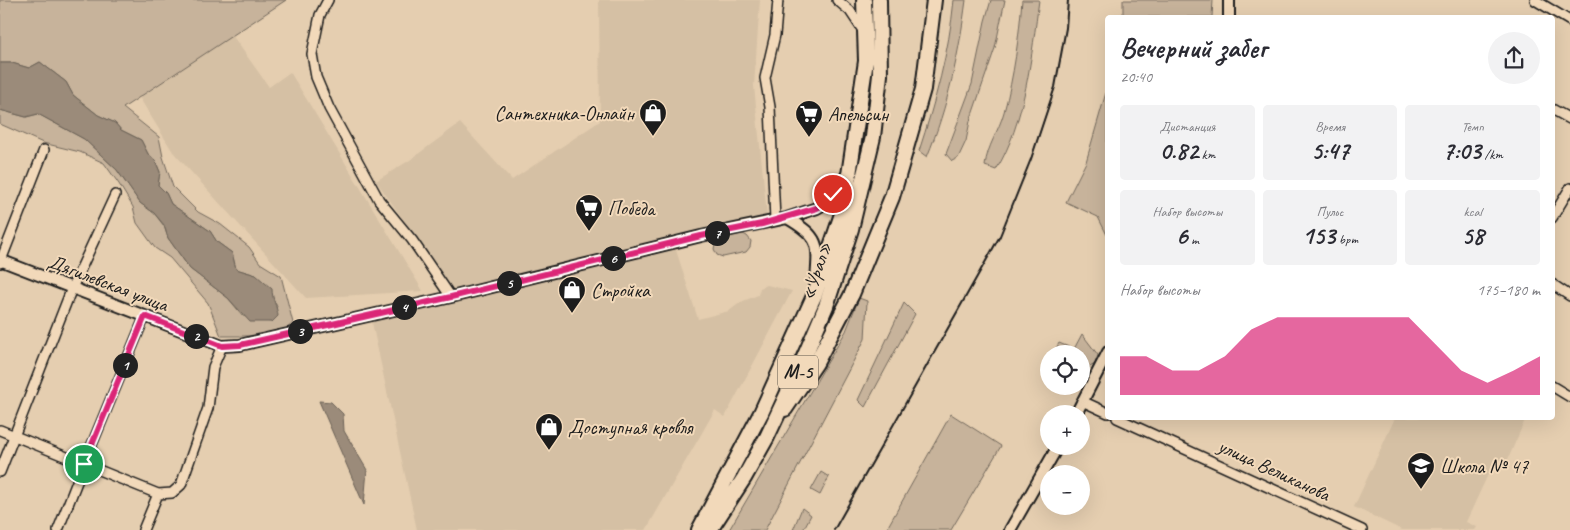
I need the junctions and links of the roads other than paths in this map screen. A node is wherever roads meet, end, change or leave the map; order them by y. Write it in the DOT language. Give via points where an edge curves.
graph roads {
  1 [pos="328,0"];
  2 [pos="778,0"];
  3 [pos="837,0"];
  4 [pos="864,0"];
  5 [pos="879,0"];
  6 [pos="934,0"];
  7 [pos="1229,0"];
  8 [pos="1535,0"];
  9 [pos="1229,15"];
  10 [pos="1570,21"];
  11 [pos="864,32"];
  12 [pos="1555,111"];
  13 [pos="1570,119"];
  14 [pos="44,150"];
  15 [pos="849,172"];
  16 [pos="1570,188"];
  17 [pos="114,195"];
  18 [pos="1555,213"];
  19 [pos="787,218"];
  20 [pos="775,220"];
  21 [pos="0,261"];
  22 [pos="1555,286"];
  23 [pos="72,288"];
  24 [pos="815,294"];
  25 [pos="1570,296"];
  26 [pos="451,297"];
  27 [pos="145,316"];
  28 [pos="222,346"];
  29 [pos="1105,358"];
  30 [pos="1555,388"];
  31 [pos="1570,397"];
  32 [pos="1082,402"];
  33 [pos="1080,405"];
  34 [pos="1105,412"];
  35 [pos="1121,420"];
  36 [pos="0,430"];
  37 [pos="15,436"];
  38 [pos="767,437"];
  39 [pos="1053,455"];
  40 [pos="84,464"];
  41 [pos="0,472"];
  42 [pos="158,494"];
  43 [pos="58,530"];
  44 [pos="144,530"];
  45 [pos="699,530"];
  46 [pos="710,530"];
  47 [pos="1010,530"];
  48 [pos="1362,530"];
  1 -- 26 [label="street" via="320,15 312,54 319,85 379,200 412,240"];
  2 -- 20 [label="street" via="775,35 765,78 770,107"];
  3 -- 11 [label="street" via="850,11"];
  4 -- 11 [label="main road, «Урал» / М-5"];
  5 -- 38 [label="main road, «Урал» / М-5" via="880,75 873,137 851,229 826,306"];
  6 -- 38 [label="main road" via="923,89 892,197 852,294 816,363"];
  7 -- 9 [label="street"];
  8 -- 10 [label="street"];
  11 -- 15 [label="main road, «Урал» / М-5" via="866,61"];
  12 -- 13 [label="street"];
  14 -- 21 [label="street"];
  15 -- 19 [label="street, Дягилевская улица" via="827,202"];
  15 -- 24 [label="main road, «Урал» / М-5" via="844,208"];
  16 -- 18 [label="street"];
  17 -- 23 [label="street"];
  19 -- 20 [label="street, Дягилевская улица"];
  19 -- 24 [label="street" via="814,239 818,250"];
  20 -- 26 [label="street, Дягилевская улица"];
  21 -- 23 [label="street, Дягилевская улица"];
  22 -- 25 [label="street"];
  23 -- 27 [label="street, Дягилевская улица"];
  23 -- 37 [label="street"];
  24 -- 45 [label="main road, «Урал» / М-5" via="761,413"];
  26 -- 28 [label="street, Дягилевская улица" via="240,345"];
  27 -- 28 [label="street, Дягилевская улица"];
  27 -- 40 [label="street"];
  28 -- 42 [label="street" via="213,367 208,408 181,485 172,493"];
  29 -- 32 [label="street"];
  30 -- 31 [label="street"];
  32 -- 33 [label="street"];
  32 -- 34 [label="street"];
  35 -- 48 [label="street, улица Великанова"];
  36 -- 37 [label="street"];
  37 -- 40 [label="street"];
  37 -- 41 [label="street"];
  38 -- 46 [label="main road, «Урал» / М-5"];
  39 -- 47 [label="street"];
  40 -- 42 [label="street"];
  40 -- 43 [label="street"];
  42 -- 44 [label="street"];
}
